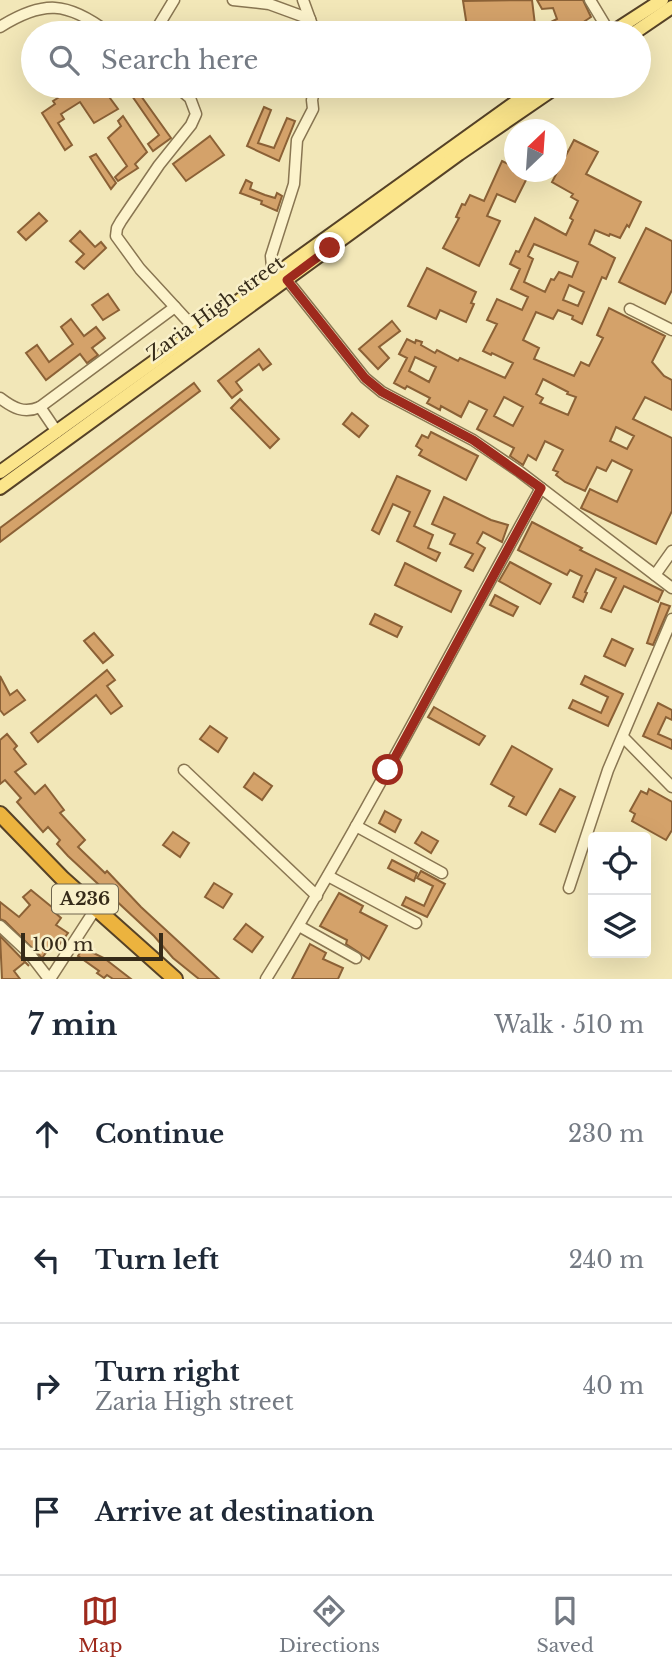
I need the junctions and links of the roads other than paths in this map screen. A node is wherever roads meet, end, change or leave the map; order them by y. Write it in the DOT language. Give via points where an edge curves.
graph roads {
  1 [pos="174,0"];
  2 [pos="233,0"];
  3 [pos="303,0"];
  4 [pos="590,0"];
  5 [pos="662,0"];
  6 [pos="672,7"];
  7 [pos="310,19"];
  8 [pos="94,21"];
  9 [pos="161,21"];
  10 [pos="603,21"];
  11 [pos="630,21"];
  12 [pos="651,21"];
  13 [pos="0,27"];
  14 [pos="190,98"];
  15 [pos="312,98"];
  16 [pos="522,98"];
  17 [pos="541,98"];
  18 [pos="282,277"];
  19 [pos="175,307"];
  20 [pos="630,309"];
  21 [pos="672,330"];
  22 [pos="197,331"];
  23 [pos="0,398"];
  24 [pos="40,407"];
  25 [pos="62,436"];
  26 [pos="0,472"];
  27 [pos="0,488"];
  28 [pos="541,488"];
  29 [pos="672,551"];
  30 [pos="655,575"];
  31 [pos="672,588"];
  32 [pos="672,619"];
  33 [pos="623,737"];
  34 [pos="184,770"];
  35 [pos="672,787"];
  36 [pos="0,814"];
  37 [pos="356,826"];
  38 [pos="442,873"];
  39 [pos="328,876"];
  40 [pos="569,888"];
  41 [pos="317,896"];
  42 [pos="96,908"];
  43 [pos="416,923"];
  44 [pos="0,926"];
  45 [pos="299,926"];
  46 [pos="356,958"];
  47 [pos="50,979"];
  48 [pos="175,979"];
  49 [pos="266,979"];
  1 -- 9 [label="street"];
  2 -- 7 [label="street" via="269,4"];
  3 -- 7 [label="street"];
  4 -- 10 [label="street"];
  5 -- 11 [label="main road"];
  6 -- 12 [label="main road"];
  8 -- 13 [label="street" via="82,12 42,1 26,6"];
  14 -- 19 [label="street" via="196,114 191,125 121,221 116,236"];
  15 -- 18 [label="street" via="313,108 297,140 294,184 271,256 272,267"];
  16 -- 18 [label="main road, Zaria High street"];
  17 -- 18 [label="main road, Zaria High street"];
  18 -- 22 [label="main road, Zaria High street"];
  18 -- 25 [label="main road, Zaria High street"];
  18 -- 28 [label="street" via="365,378 382,392 473,440"];
  19 -- 22 [label="street"];
  19 -- 24 [label="street"];
  20 -- 21 [label="street"];
  22 -- 25 [label="main road, Zaria High street"];
  23 -- 24 [label="street" via="26,411"];
  24 -- 25 [label="street"];
  25 -- 26 [label="main road"];
  25 -- 27 [label="main road"];
  28 -- 30 [label="street"];
  28 -- 37 [label="street"];
  29 -- 30 [label="street"];
  30 -- 31 [label="street"];
  32 -- 33 [label="street"];
  33 -- 35 [label="street"];
  33 -- 40 [label="street"];
  34 -- 41 [label="street"];
  36 -- 42 [label="highway, A236"];
  37 -- 38 [label="street"];
  37 -- 39 [label="street"];
  39 -- 41 [label="street"];
  39 -- 43 [label="street"];
  41 -- 45 [label="street"];
  42 -- 47 [label="street"];
  42 -- 48 [label="highway, A236"];
  44 -- 47 [label="street"];
  45 -- 46 [label="street"];
  45 -- 49 [label="street"];
}
